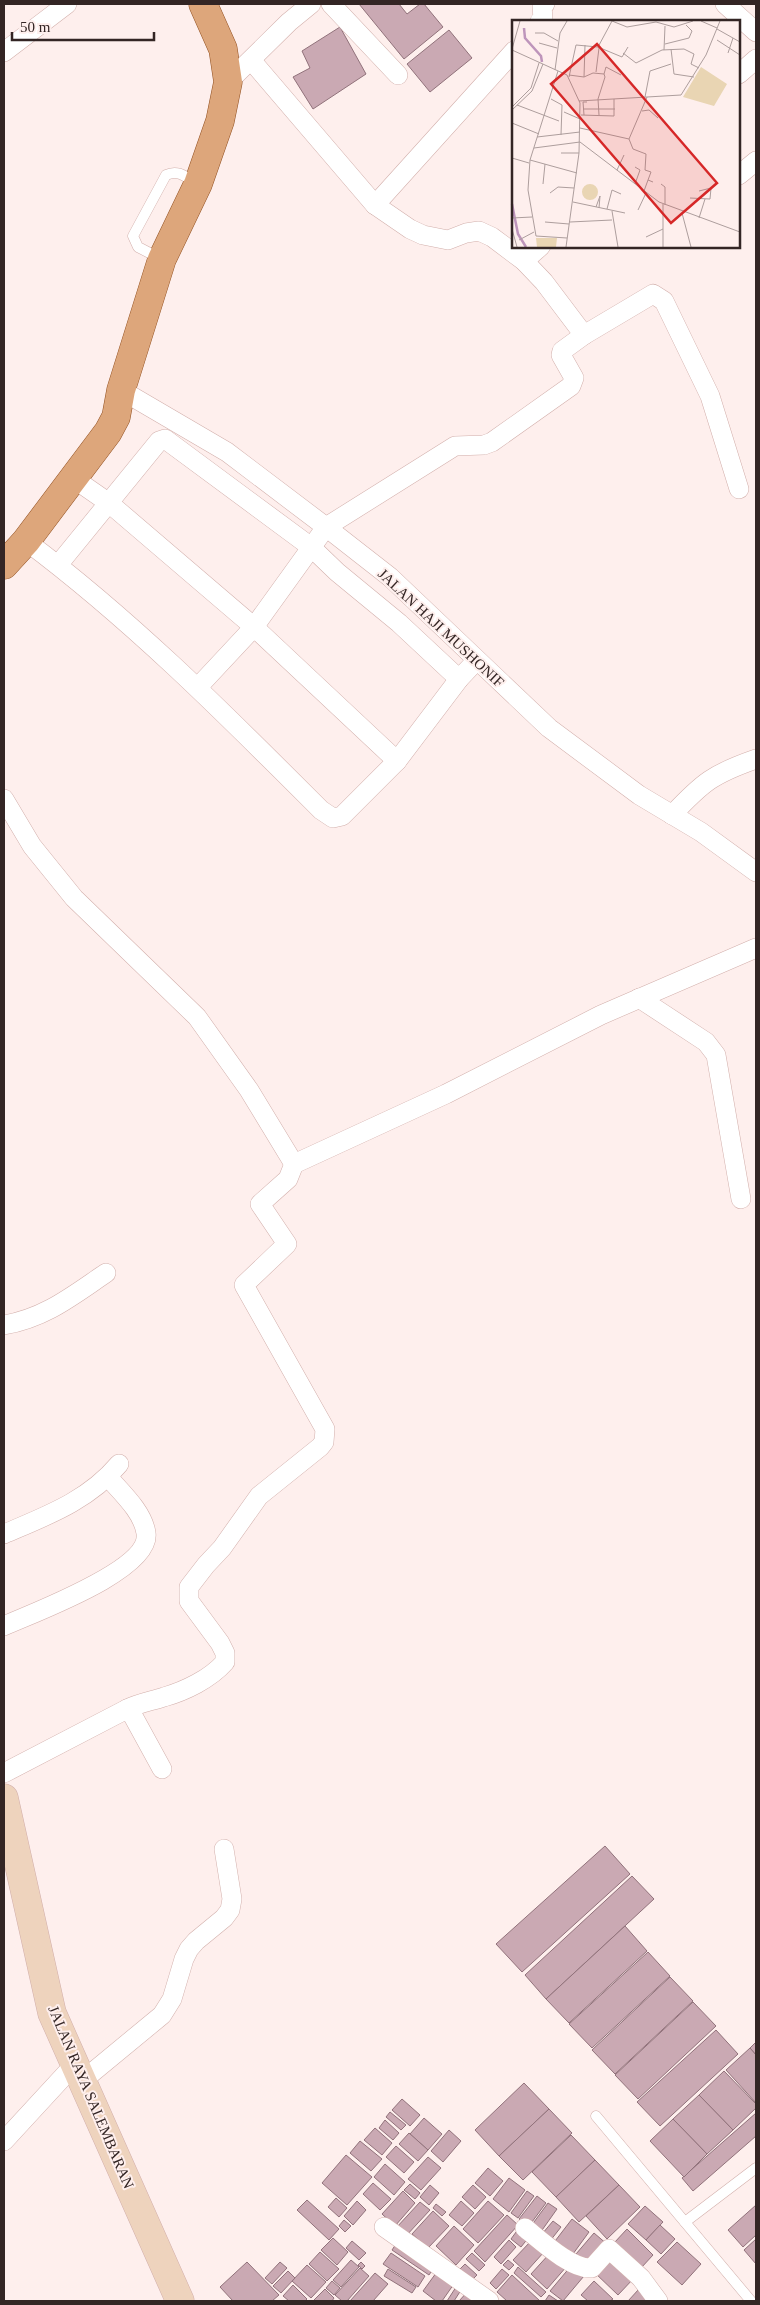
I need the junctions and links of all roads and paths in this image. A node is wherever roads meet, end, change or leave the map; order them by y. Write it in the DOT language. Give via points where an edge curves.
graph roads {
  1 [pos="67,4"];
  2 [pos="203,4"];
  3 [pos="312,4"];
  4 [pos="332,4"];
  5 [pos="545,4"];
  6 [pos="726,4"];
  7 [pos="541,20"];
  8 [pos="756,32"];
  9 [pos="4,52"];
  10 [pos="512,53"];
  11 [pos="756,59"];
  12 [pos="251,60"];
  13 [pos="740,73"];
  14 [pos="398,75"];
  15 [pos="228,82"];
  16 [pos="756,161"];
  17 [pos="740,174"];
  18 [pos="375,205"];
  19 [pos="539,248"];
  20 [pos="524,261"];
  21 [pos="584,335"];
  22 [pos="121,390"];
  23 [pos="74,478"];
  24 [pos="739,489"];
  25 [pos="109,502"];
  26 [pos="326,527"];
  27 [pos="26,541"];
  28 [pos="311,547"];
  29 [pos="4,565"];
  30 [pos="58,565"];
  31 [pos="254,627"];
  32 [pos="476,661"];
  33 [pos="459,679"];
  34 [pos="198,687"];
  35 [pos="756,758"];
  36 [pos="397,761"];
  37 [pos="4,799"];
  38 [pos="672,815"];
  39 [pos="756,872"];
  40 [pos="756,948"];
  41 [pos="639,998"];
  42 [pos="294,1164"];
  43 [pos="741,1199"];
  44 [pos="106,1273"];
  45 [pos="4,1325"];
  46 [pos="4,1534"];
  47 [pos="4,1626"];
  48 [pos="127,1708"];
  49 [pos="162,1769"];
  50 [pos="4,1773"];
  51 [pos="5,1809"];
  52 [pos="224,1849"];
  53 [pos="78,2073"];
  54 [pos="596,2116"];
  55 [pos="4,2141"];
  56 [pos="756,2168"];
  57 [pos="685,2222"];
  58 [pos="384,2227"];
  59 [pos="525,2228"];
  60 [pos="180,2301"];
  61 [pos="490,2301"];
  62 [pos="658,2301"];
  63 [pos="751,2301"];
  1 -- 9 [label="street"];
  2 -- 15 [label="main road" via="223,50"];
  3 -- 12 [label="street"];
  4 -- 14 [label="street"];
  5 -- 7 [label="street"];
  6 -- 8 [label="street"];
  10 -- 18 [label="street"];
  11 -- 13 [label="street"];
  12 -- 15 [label="street"];
  12 -- 18 [label="street"];
  15 -- 22 [label="main road" via="220,121 198,184 162,259"];
  16 -- 17 [label="street"];
  18 -- 20 [label="street" via="423,235 448,240 479,231"];
  19 -- 20 [label="street"];
  20 -- 21 [label="street"];
  21 -- 24 [label="street" via="653,294 662,298 710,396"];
  21 -- 26 [label="street" via="561,352 574,378 571,386 492,442 455,446"];
  22 -- 23 [label="main road" via="116,417 108,432"];
  22 -- 26 [label="street, JALAN HAJI MUSHONIF" via="227,452"];
  23 -- 25 [label="street"];
  23 -- 27 [label="main road"];
  25 -- 28 [label="street" via="159,441 165,439"];
  25 -- 30 [label="street"];
  25 -- 31 [label="street"];
  26 -- 28 [label="street"];
  26 -- 32 [label="street, JALAN HAJI MUSHONIF" via="390,577"];
  27 -- 29 [label="main road"];
  27 -- 30 [label="street"];
  28 -- 31 [label="street"];
  28 -- 33 [label="street"];
  30 -- 34 [label="street"];
  31 -- 34 [label="street"];
  31 -- 36 [label="street"];
  32 -- 33 [label="street"];
  32 -- 38 [label="street, JALAN HAJI MUSHONIF" via="549,728 639,795"];
  33 -- 36 [label="street"];
  34 -- 36 [label="street" via="321,810 333,818 342,816"];
  35 -- 38 [label="street" via="713,776"];
  37 -- 42 [label="street" via="32,846 74,898 197,1016 249,1090"];
  38 -- 39 [label="street, JALAN HAJI MUSHONIF"];
  40 -- 41 [label="street"];
  41 -- 42 [label="street" via="446,1094"];
  41 -- 43 [label="street" via="706,1042 716,1056"];
  42 -- 48 [label="street" via="288,1180 260,1204 287,1244 244,1285 325,1429 324,1442 259,1496 189,1587 189,1602 220,1643 225,1662 187,1687"];
  44 -- 45 [label="street" via="54,1309"];
  46 -- 47 [label="street" via="66,1508 113,1471 143,1520 147,1536 138,1555 94,1587"];
  48 -- 49 [label="street"];
  48 -- 50 [label="street"];
  51 -- 53 [label="main road, JALAN RAYA SALEMBARAN" via="52,2012"];
  52 -- 53 [label="street" via="232,1899 230,1910 189,1949 172,1999 162,2014"];
  53 -- 55 [label="street"];
  53 -- 60 [label="main road, JALAN RAYA SALEMBARAN"];
  54 -- 57 [label="lane"];
  56 -- 57 [label="lane"];
  57 -- 63 [label="lane"];
  58 -- 61 [label="street"];
  59 -- 62 [label="street" via="564,2258 584,2268 592,2268 609,2249 641,2278"];
}
